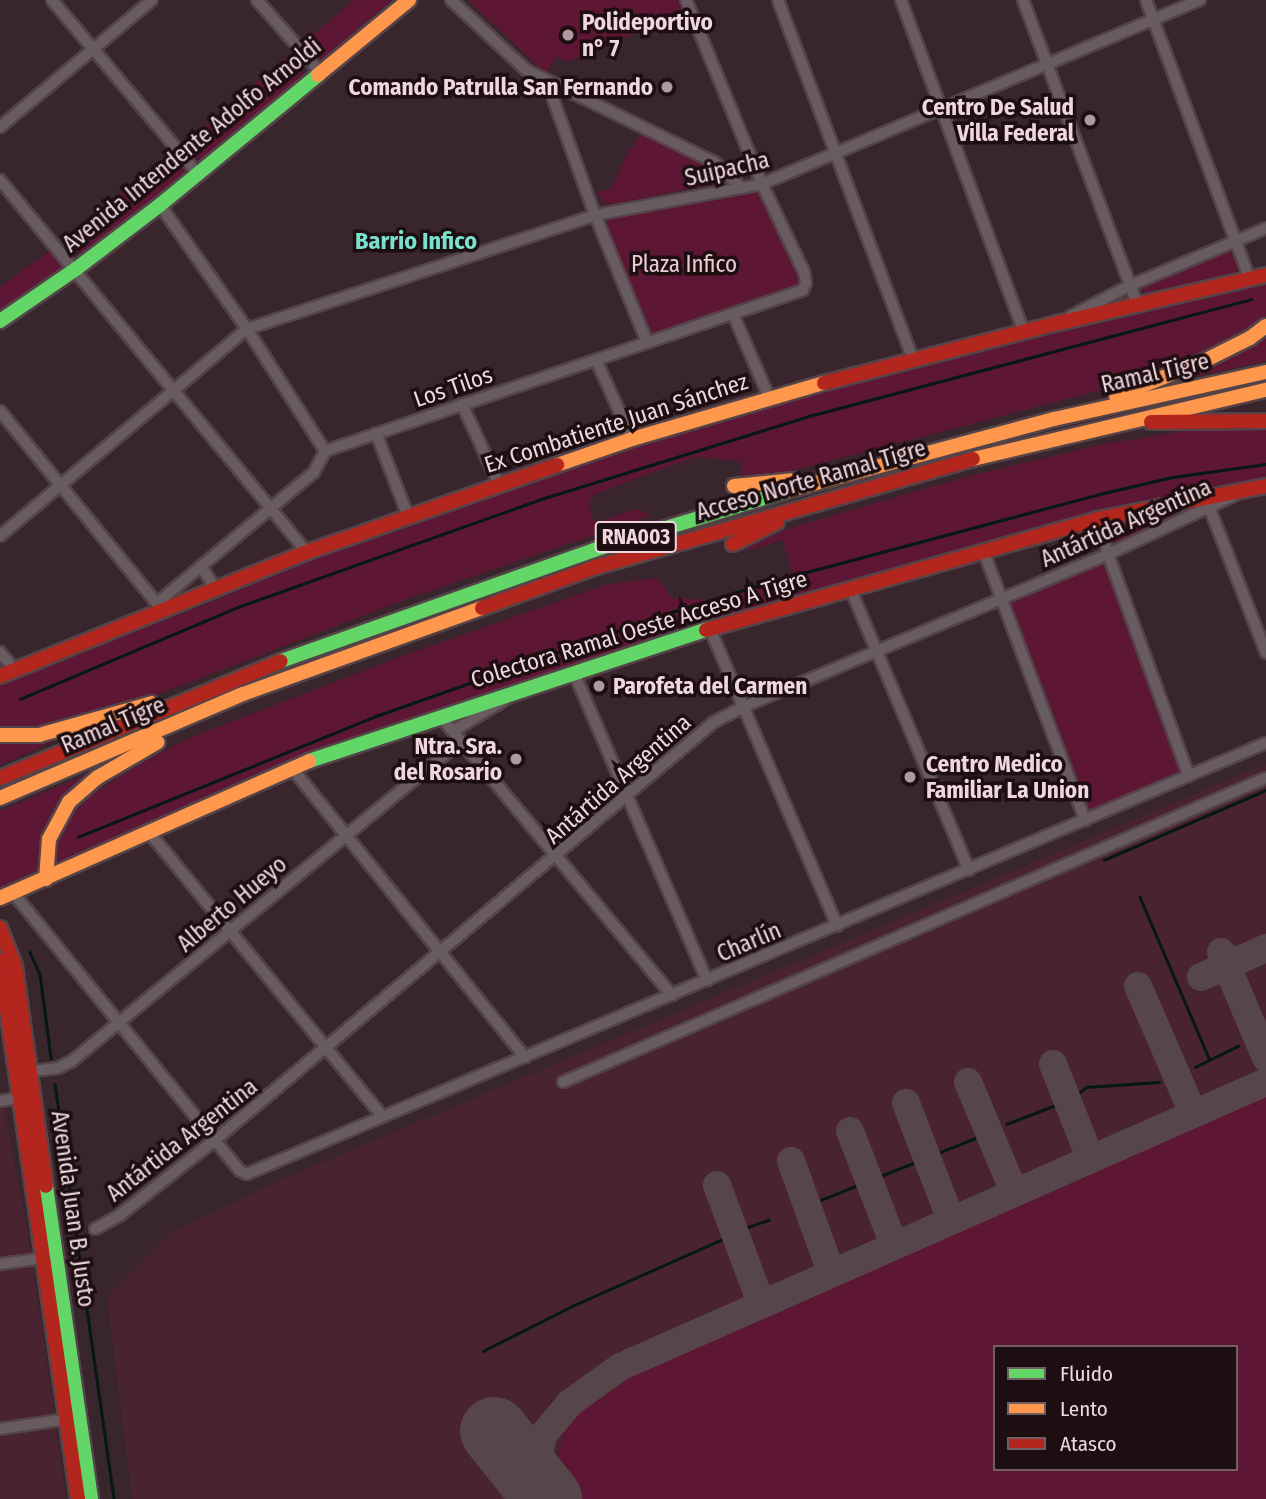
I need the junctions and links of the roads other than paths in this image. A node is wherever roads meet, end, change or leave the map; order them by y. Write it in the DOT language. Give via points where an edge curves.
graph roads {
  1 [pos="52,0"];
  2 [pos="152,0"];
  3 [pos="257,0"];
  4 [pos="409,0"];
  5 [pos="451,0"];
  6 [pos="686,0"];
  7 [pos="778,0"];
  8 [pos="901,0"];
  9 [pos="1023,0"];
  10 [pos="1146,0"];
  11 [pos="1199,0"];
  12 [pos="1154,21"];
  13 [pos="93,50"];
  14 [pos="1047,65"];
  15 [pos="320,72"];
  16 [pos="547,82"];
  17 [pos="941,109"];
  18 [pos="0,127"];
  19 [pos="835,154"];
  20 [pos="198,174"];
  21 [pos="0,180"];
  22 [pos="762,184"];
  23 [pos="742,188"];
  24 [pos="160,205"];
  25 [pos="595,215"];
  26 [pos="1266,228"];
  27 [pos="1236,240"];
  28 [pos="76,269"];
  29 [pos="1266,275"];
  30 [pos="1249,277"];
  31 [pos="1129,286"];
  32 [pos="1138,306"];
  33 [pos="733,314"];
  34 [pos="0,321"];
  35 [pos="1058,323"];
  36 [pos="1266,326"];
  37 [pos="247,329"];
  38 [pos="1024,332"];
  39 [pos="647,342"];
  40 [pos="596,360"];
  41 [pos="913,360"];
  42 [pos="1266,372"];
  43 [pos="174,390"];
  44 [pos="1266,390"];
  45 [pos="769,397"];
  46 [pos="461,404"];
  47 [pos="0,411"];
  48 [pos="1054,419"];
  49 [pos="1266,421"];
  50 [pos="1078,432"];
  51 [pos="376,433"];
  52 [pos="632,439"];
  53 [pos="325,451"];
  54 [pos="850,473"];
  55 [pos="499,485"];
  56 [pos="734,486"];
  57 [pos="1266,486"];
  58 [pos="61,488"];
  59 [pos="835,496"];
  60 [pos="1208,503"];
  61 [pos="271,508"];
  62 [pos="408,516"];
  63 [pos="1098,519"];
  64 [pos="653,520"];
  65 [pos="0,536"];
  66 [pos="733,544"];
  67 [pos="594,550"];
  68 [pos="983,550"];
  69 [pos="307,552"];
  70 [pos="1108,554"];
  71 [pos="201,566"];
  72 [pos="626,567"];
  73 [pos="850,588"];
  74 [pos="216,590"];
  75 [pos="1001,598"];
  76 [pos="160,607"];
  77 [pos="475,610"];
  78 [pos="710,629"];
  79 [pos="876,650"];
  80 [pos="0,652"];
  81 [pos="1266,653"];
  82 [pos="14,669"];
  83 [pos="574,673"];
  84 [pos="0,676"];
  85 [pos="226,683"];
  86 [pos="521,690"];
  87 [pos="243,694"];
  88 [pos="743,707"];
  89 [pos="440,716"];
  90 [pos="453,731"];
  91 [pos="0,735"];
  92 [pos="461,741"];
  93 [pos="1266,743"];
  94 [pos="291,767"];
  95 [pos="1189,776"];
  96 [pos="0,778"];
  97 [pos="1266,778"];
  98 [pos="628,796"];
  99 [pos="0,798"];
  100 [pos="1085,820"];
  101 [pos="148,831"];
  102 [pos="346,835"];
  103 [pos="557,856"];
  104 [pos="969,870"];
  105 [pos="46,879"];
  106 [pos="7,896"];
  107 [pos="837,926"];
  108 [pos="0,928"];
  109 [pos="229,931"];
  110 [pos="441,953"];
  111 [pos="0,961"];
  112 [pos="707,980"];
  113 [pos="672,995"];
  114 [pos="119,1023"];
  115 [pos="325,1049"];
  116 [pos="525,1056"];
  117 [pos="23,1072"];
  118 [pos="563,1082"];
  119 [pos="28,1097"];
  120 [pos="0,1101"];
  121 [pos="382,1116"];
  122 [pos="215,1140"];
  123 [pos="95,1229"];
  124 [pos="45,1258"];
  125 [pos="0,1264"];
  126 [pos="67,1419"];
  127 [pos="0,1429"];
  128 [pos="78,1499"];
  129 [pos="91,1499"];
  1 -- 13 [label="street"];
  2 -- 13 [label="street"];
  3 -- 15 [label="street"];
  4 -- 15 [label="main road, Avenida Intendente Adolfo Arnoldi"];
  5 -- 16 [label="street" via="522,67"];
  6 -- 22 [label="street"];
  7 -- 19 [label="street"];
  8 -- 17 [label="street"];
  9 -- 14 [label="street"];
  10 -- 12 [label="street"];
  11 -- 12 [label="street, Suipacha"];
  12 -- 14 [label="street, Suipacha"];
  12 -- 27 [label="street"];
  13 -- 18 [label="street"];
  13 -- 20 [label="street"];
  14 -- 17 [label="street, Suipacha"];
  14 -- 31 [label="street"];
  15 -- 20 [label="main road, Avenida Intendente Adolfo Arnoldi"];
  16 -- 23 [label="street" via="714,162"];
  16 -- 25 [label="street"];
  17 -- 19 [label="street, Suipacha"];
  17 -- 38 [label="street"];
  19 -- 22 [label="street, Suipacha"];
  19 -- 41 [label="street"];
  20 -- 24 [label="main road, Avenida Intendente Adolfo Arnoldi"];
  21 -- 28 [label="street"];
  22 -- 23 [label="street, Suipacha"];
  22 -- 33 [label="street, Los Tilos" via="806,283 799,293"];
  23 -- 25 [label="street, Suipacha"];
  24 -- 28 [label="main road, Avenida Intendente Adolfo Arnoldi"];
  24 -- 37 [label="street"];
  25 -- 37 [label="street, Suipacha"];
  25 -- 39 [label="street"];
  26 -- 27 [label="street"];
  27 -- 30 [label="street"];
  27 -- 31 [label="street"];
  28 -- 34 [label="main road, Avenida Intendente Adolfo Arnoldi"];
  28 -- 43 [label="street"];
  29 -- 30 [label="main road, Ex Combatiente Juan Sánchez"];
  30 -- 32 [label="main road, Ex Combatiente Juan Sánchez"];
  31 -- 32 [label="street"];
  31 -- 35 [label="street"];
  32 -- 35 [label="main road, Ex Combatiente Juan Sánchez"];
  33 -- 39 [label="street, Los Tilos"];
  33 -- 45 [label="street"];
  35 -- 38 [label="main road, Ex Combatiente Juan Sánchez"];
  36 -- 48 [label="main road" via="1181,372"];
  37 -- 43 [label="street"];
  37 -- 53 [label="street"];
  38 -- 41 [label="main road, Ex Combatiente Juan Sánchez"];
  39 -- 40 [label="street, Los Tilos"];
  40 -- 46 [label="street, Los Tilos"];
  40 -- 52 [label="street"];
  41 -- 45 [label="main road, Ex Combatiente Juan Sánchez"];
  42 -- 48 [label="main road, Ramal Tigre / RNA003"];
  43 -- 58 [label="street"];
  43 -- 61 [label="street"];
  44 -- 50 [label="main road, Ramal Tigre / RNA003"];
  45 -- 52 [label="main road, Ex Combatiente Juan Sánchez"];
  46 -- 51 [label="street, Los Tilos"];
  46 -- 55 [label="street"];
  47 -- 58 [label="street"];
  48 -- 54 [label="main road, Acceso Norte Ramal Tigre / RNA003"];
  49 -- 50 [label="main road" via="1147,422"];
  50 -- 59 [label="main road, Acceso Norte Ramal Tigre / RNA003"];
  51 -- 53 [label="street, Los Tilos"];
  51 -- 62 [label="street"];
  52 -- 55 [label="main road, Ex Combatiente Juan Sánchez"];
  53 -- 61 [label="street" via="314,472"];
  54 -- 56 [label="main road"];
  54 -- 67 [label="main road, Acceso Norte Ramal Tigre / RNA003"];
  55 -- 62 [label="main road, Ex Combatiente Juan Sánchez"];
  57 -- 60 [label="main road, Colectora Ramal Oeste Acceso A Tigre"];
  58 -- 65 [label="street"];
  58 -- 76 [label="street"];
  59 -- 66 [label="main road"];
  59 -- 77 [label="main road, Acceso Norte Ramal Tigre / RNA003" via="596,567"];
  60 -- 63 [label="main road, Colectora Ramal Oeste Acceso A Tigre"];
  60 -- 70 [label="street, Antártida Argentina"];
  60 -- 81 [label="street"];
  61 -- 69 [label="street"];
  61 -- 71 [label="street"];
  62 -- 69 [label="main road, Ex Combatiente Juan Sánchez"];
  63 -- 68 [label="main road, Colectora Ramal Oeste Acceso A Tigre"];
  63 -- 70 [label="street"];
  64 -- 67 [label="main road"];
  67 -- 85 [label="main road, Acceso Norte Ramal Tigre / RNA003"];
  68 -- 73 [label="main road, Colectora Ramal Oeste Acceso A Tigre"];
  68 -- 75 [label="street"];
  69 -- 74 [label="main road, Ex Combatiente Juan Sánchez"];
  70 -- 75 [label="street, Antártida Argentina"];
  70 -- 95 [label="street"];
  71 -- 74 [label="street"];
  71 -- 76 [label="street"];
  72 -- 77 [label="main road"];
  73 -- 78 [label="main road, Colectora Ramal Oeste Acceso A Tigre"];
  73 -- 79 [label="street"];
  74 -- 76 [label="main road, Ex Combatiente Juan Sánchez"];
  75 -- 79 [label="street, Antártida Argentina"];
  75 -- 100 [label="street"];
  76 -- 82 [label="main road, Ex Combatiente Juan Sánchez"];
  77 -- 87 [label="main road, Acceso Norte Ramal Tigre / RNA003"];
  78 -- 83 [label="main road, Colectora Ramal Oeste Acceso A Tigre"];
  78 -- 88 [label="street"];
  79 -- 88 [label="street, Antártida Argentina"];
  79 -- 104 [label="street"];
  80 -- 82 [label="street"];
  82 -- 84 [label="main road, Ex Combatiente Juan Sánchez"];
  83 -- 86 [label="main road, Colectora Ramal Oeste Acceso A Tigre"];
  83 -- 98 [label="street"];
  85 -- 91 [label="main road" via="61,731 25,737"];
  85 -- 96 [label="main road, Ramal Tigre / RNA003"];
  86 -- 89 [label="main road, Colectora Ramal Oeste Acceso A Tigre"];
  86 -- 90 [label="street"];
  87 -- 99 [label="main road, Ramal Tigre / RNA003"];
  87 -- 105 [label="main road" via="124,760 81,791 54,826"];
  88 -- 98 [label="street, Antártida Argentina" via="714,722"];
  88 -- 107 [label="street"];
  89 -- 90 [label="street"];
  89 -- 94 [label="main road, Colectora Ramal Oeste Acceso A Tigre"];
  90 -- 92 [label="street"];
  92 -- 102 [label="street, Alberto Hueyo"];
  92 -- 103 [label="street"];
  93 -- 95 [label="street, Charlín"];
  94 -- 101 [label="main road, Colectora Ramal Oeste Acceso A Tigre"];
  94 -- 102 [label="street"];
  95 -- 100 [label="street, Charlín"];
  97 -- 118 [label="street"];
  98 -- 103 [label="street, Antártida Argentina"];
  98 -- 112 [label="street"];
  100 -- 104 [label="street, Charlín"];
  101 -- 105 [label="main road, Colectora Ramal Oeste Acceso A Tigre"];
  101 -- 109 [label="street"];
  102 -- 109 [label="street, Alberto Hueyo"];
  102 -- 110 [label="street"];
  103 -- 110 [label="street, Antártida Argentina"];
  103 -- 113 [label="street"];
  104 -- 107 [label="street, Charlín"];
  105 -- 106 [label="main road, Colectora Ramal Oeste Acceso A Tigre"];
  106 -- 114 [label="street"];
  107 -- 112 [label="street, Charlín"];
  108 -- 117 [label="main road, Avenida Juan B. Justo" via="15,966"];
  109 -- 114 [label="street, Alberto Hueyo"];
  109 -- 115 [label="street"];
  110 -- 115 [label="street, Antártida Argentina"];
  110 -- 116 [label="street"];
  111 -- 117 [label="main road, Avenida Juan B. Justo"];
  112 -- 113 [label="street, Charlín"];
  113 -- 116 [label="street, Charlín"];
  114 -- 117 [label="street, Alberto Hueyo" via="63,1066"];
  114 -- 122 [label="street"];
  115 -- 121 [label="street"];
  115 -- 122 [label="street, Antártida Argentina"];
  116 -- 121 [label="street, Charlín"];
  117 -- 119 [label="main road, Avenida Juan B. Justo"];
  119 -- 120 [label="street"];
  119 -- 124 [label="main road, Avenida Juan B. Justo"];
  119 -- 129 [label="main road, Avenida Juan B. Justo"];
  121 -- 122 [label="street, Charlín" via="247,1174"];
  122 -- 123 [label="street, Antártida Argentina" via="120,1215"];
  124 -- 125 [label="street"];
  124 -- 126 [label="main road, Avenida Juan B. Justo"];
  126 -- 127 [label="street"];
  126 -- 128 [label="main road, Avenida Juan B. Justo"];
}
